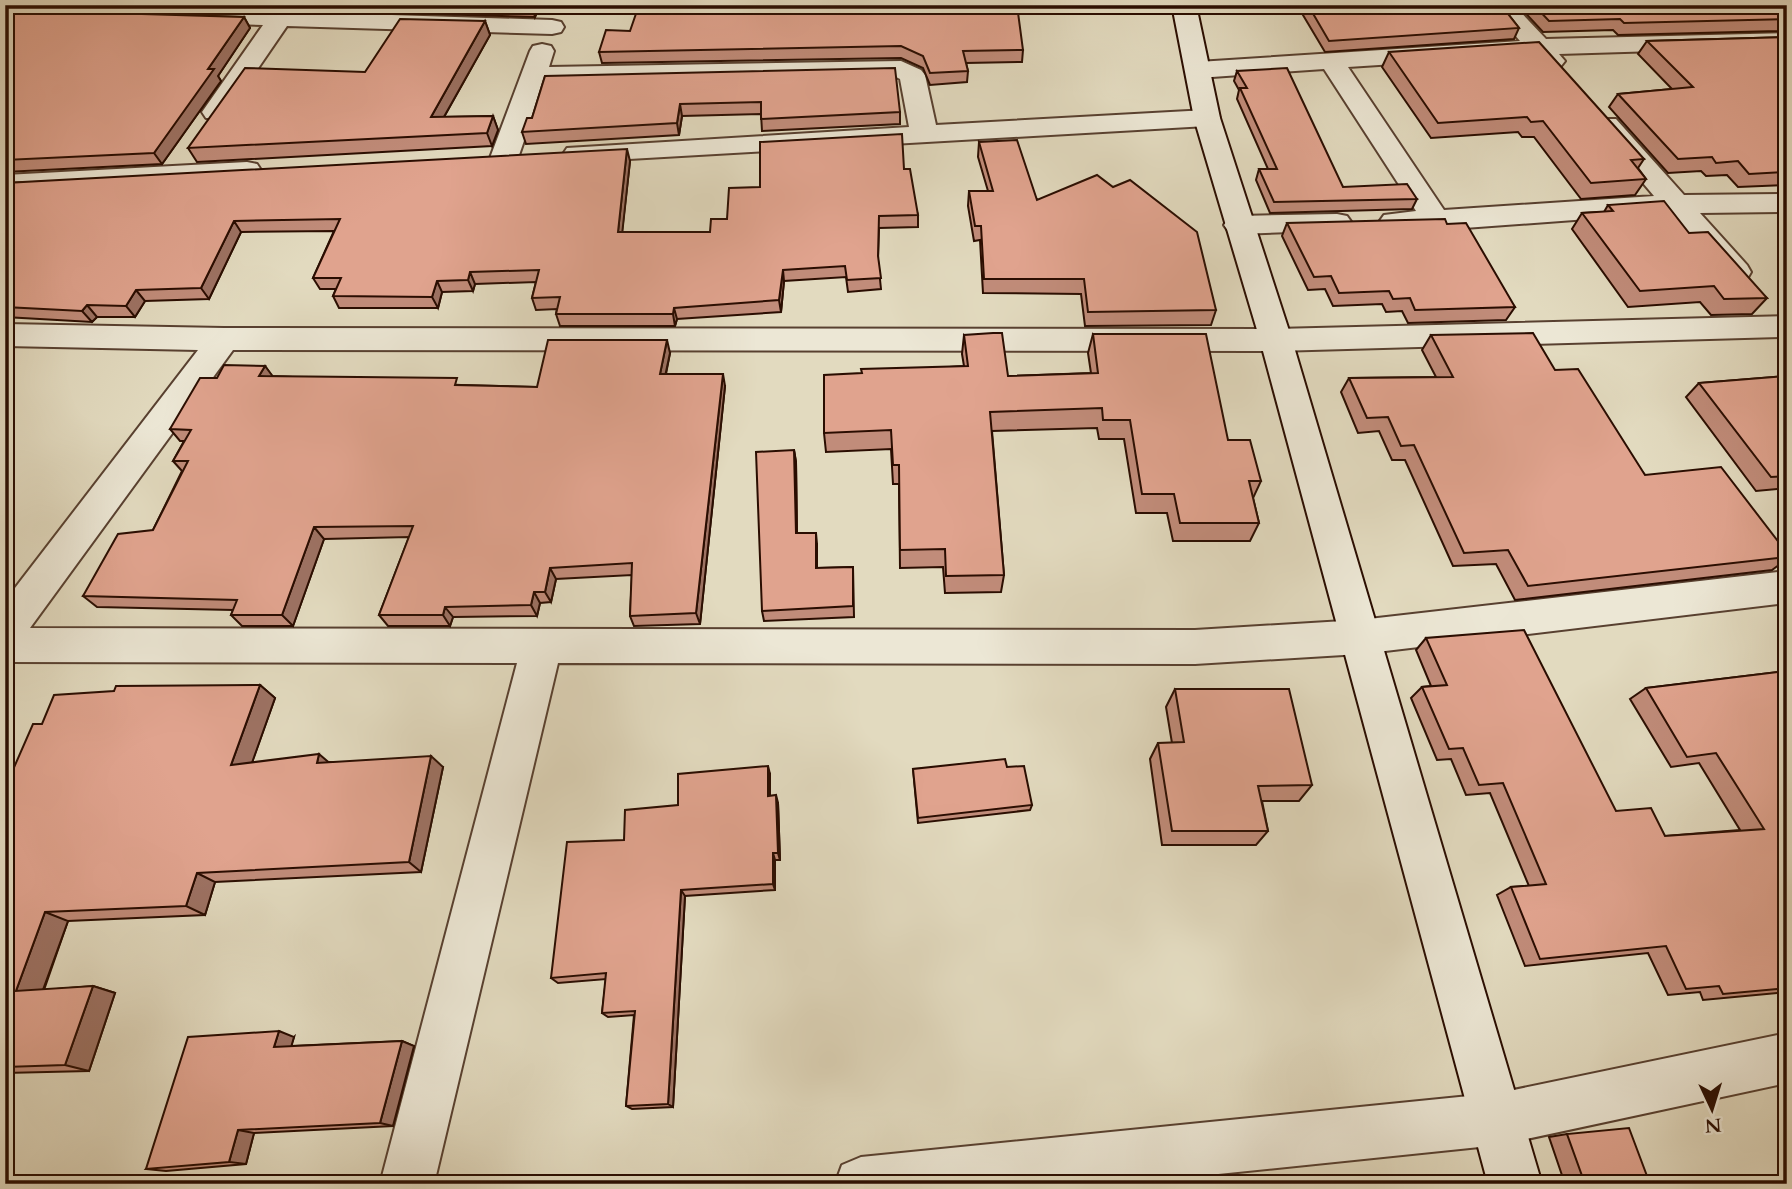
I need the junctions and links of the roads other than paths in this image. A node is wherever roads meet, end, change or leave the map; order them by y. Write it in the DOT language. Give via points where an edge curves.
graph roads {
  1 [pos="1184,5"];
  2 [pos="1501,5"];
  3 [pos="1782,5"];
  4 [pos="1787,9"];
  5 [pos="285,12"];
  6 [pos="171,16"];
  7 [pos="557,16"];
  8 [pos="1787,40"];
  9 [pos="1539,47"];
  10 [pos="1331,61"];
  11 [pos="1198,70"];
  12 [pos="534,75"];
  13 [pos="1566,78"];
  14 [pos="1594,110"];
  15 [pos="1207,118"];
  16 [pos="203,130"];
  17 [pos="925,133"];
  18 [pos="527,157"];
  19 [pos="477,159"];
  20 [pos="269,169"];
  21 [pos="5,184"];
  22 [pos="1787,203"];
  23 [pos="1676,204"];
  24 [pos="1437,221"];
  25 [pos="1238,225"];
  26 [pos="1786,327"];
  27 [pos="5,335"];
  28 [pos="224,339"];
  29 [pos="1276,340"];
  30 [pos="1787,587"];
  31 [pos="5,631"];
  32 [pos="1360,637"];
  33 [pos="5,645"];
  34 [pos="542,645"];
  35 [pos="1787,1058"];
  36 [pos="1499,1119"];
  37 [pos="407,1184"];
  38 [pos="861,1184"];
  39 [pos="1516,1184"];
  1 -- 11 [label="street"];
  2 -- 9 [label="street"];
  3 -- 4 [label="street"];
  5 -- 6 [label="street"];
  5 -- 7 [label="street"];
  5 -- 16 [label="street"];
  7 -- 12 [label="street"];
  8 -- 9 [label="street"];
  9 -- 10 [label="street"];
  9 -- 13 [label="street"];
  10 -- 11 [label="street"];
  10 -- 24 [label="street"];
  11 -- 15 [label="street"];
  12 -- 17 [label="street" via="901,69 912,75"];
  12 -- 18 [label="street"];
  14 -- 23 [label="street"];
  15 -- 17 [label="street"];
  15 -- 25 [label="street"];
  17 -- 18 [label="street"];
  18 -- 19 [label="street"];
  20 -- 21 [label="street" via="180,163"];
  22 -- 23 [label="street"];
  23 -- 24 [label="street"];
  23 -- 26 [label="street"];
  24 -- 25 [label="street"];
  25 -- 29 [label="street"];
  26 -- 29 [label="street"];
  27 -- 28 [label="street"];
  28 -- 29 [label="street"];
  28 -- 31 [label="street"];
  29 -- 32 [label="street"];
  30 -- 32 [label="street"];
  32 -- 34 [label="street" via="1195,647"];
  32 -- 36 [label="street"];
  33 -- 34 [label="street"];
  34 -- 37 [label="street"];
  35 -- 36 [label="street"];
  36 -- 38 [label="street"];
  36 -- 39 [label="street"];
}
